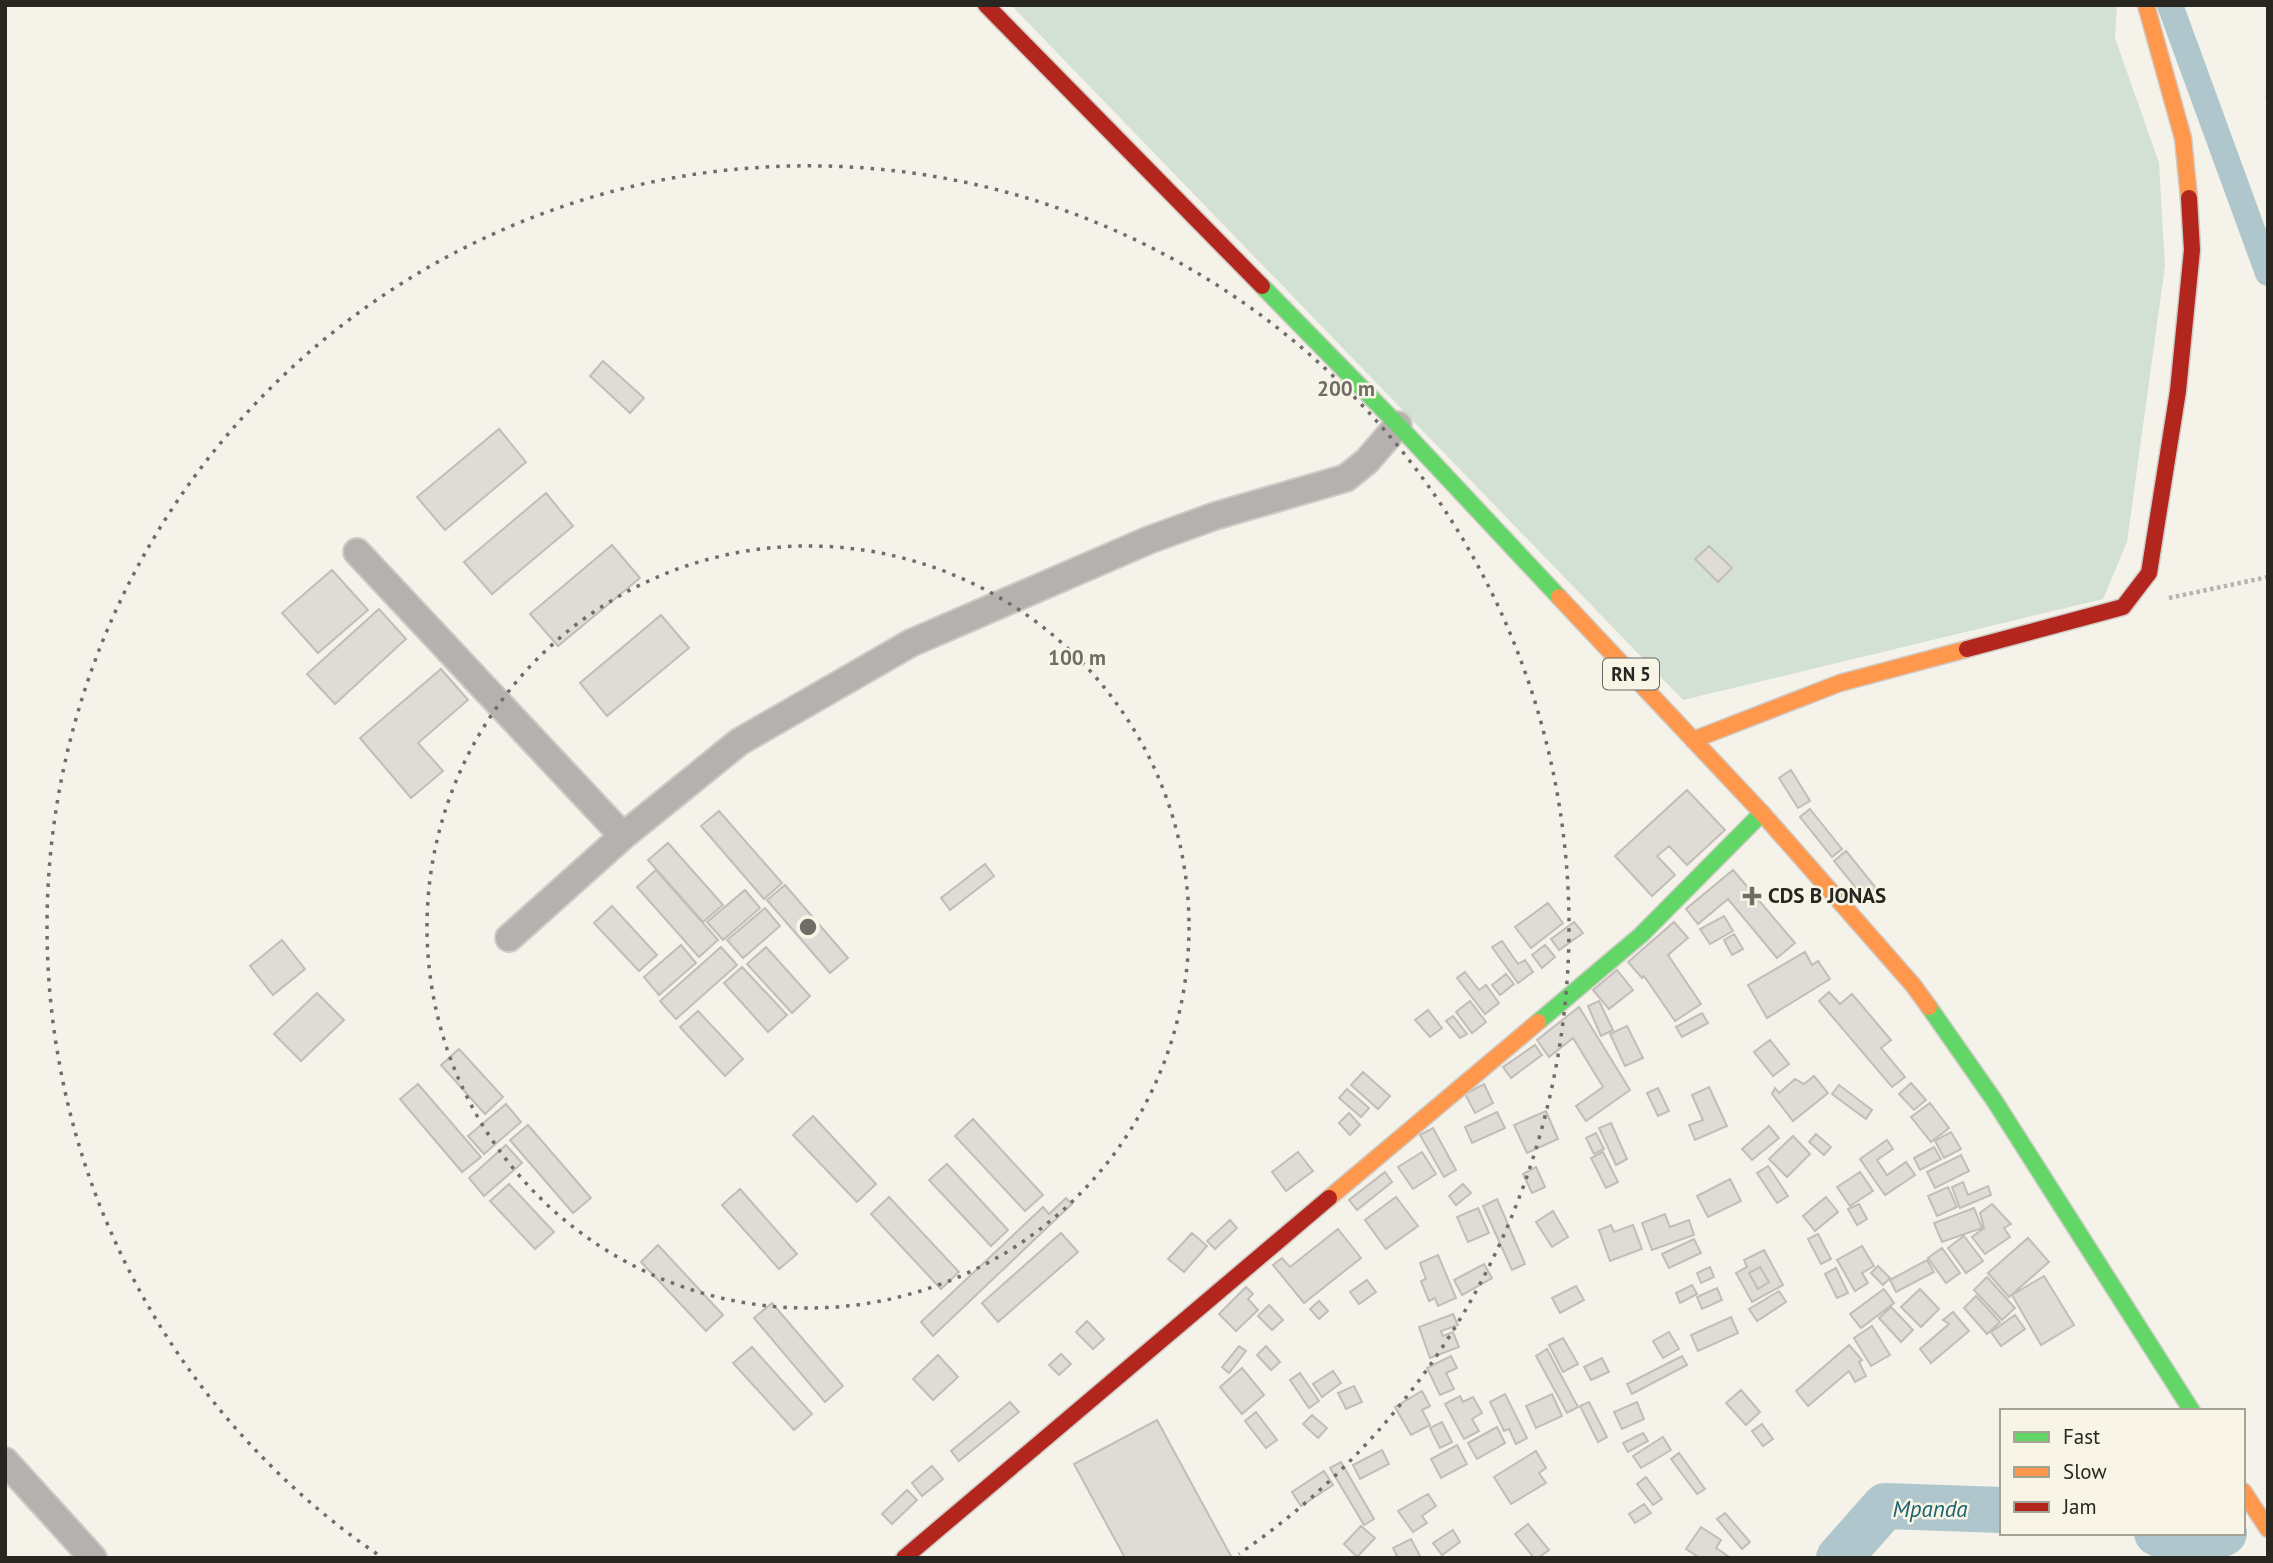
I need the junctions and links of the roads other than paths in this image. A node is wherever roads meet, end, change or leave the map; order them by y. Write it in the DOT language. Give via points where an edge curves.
graph roads {
  1 [pos="986,5"];
  2 [pos="2147,5"];
  3 [pos="1398,425"];
  4 [pos="357,552"];
  5 [pos="1693,740"];
  6 [pos="1762,813"];
  7 [pos="623,836"];
  8 [pos="509,938"];
  9 [pos="2191,1409"];
  10 [pos="5,1461"];
  11 [pos="2245,1494"];
  12 [pos="2268,1529"];
  13 [pos="93,1558"];
  14 [pos="904,1558"];
  1 -- 3 [label="street, RN 5"];
  2 -- 5 [label="street" via="2183,138 2192,250 2178,391 2149,573 2123,607 1840,683"];
  3 -- 5 [label="street, RN 5"];
  3 -- 7 [label="street" via="1346,478 1149,540 911,643 739,742"];
  4 -- 7 [label="street"];
  5 -- 6 [label="street, RN 5"];
  6 -- 9 [label="street, RN 5" via="1913,985 1994,1100"];
  6 -- 14 [label="street" via="1641,935"];
  7 -- 8 [label="street"];
  10 -- 13 [label="street"];
  11 -- 12 [label="street"];
}
